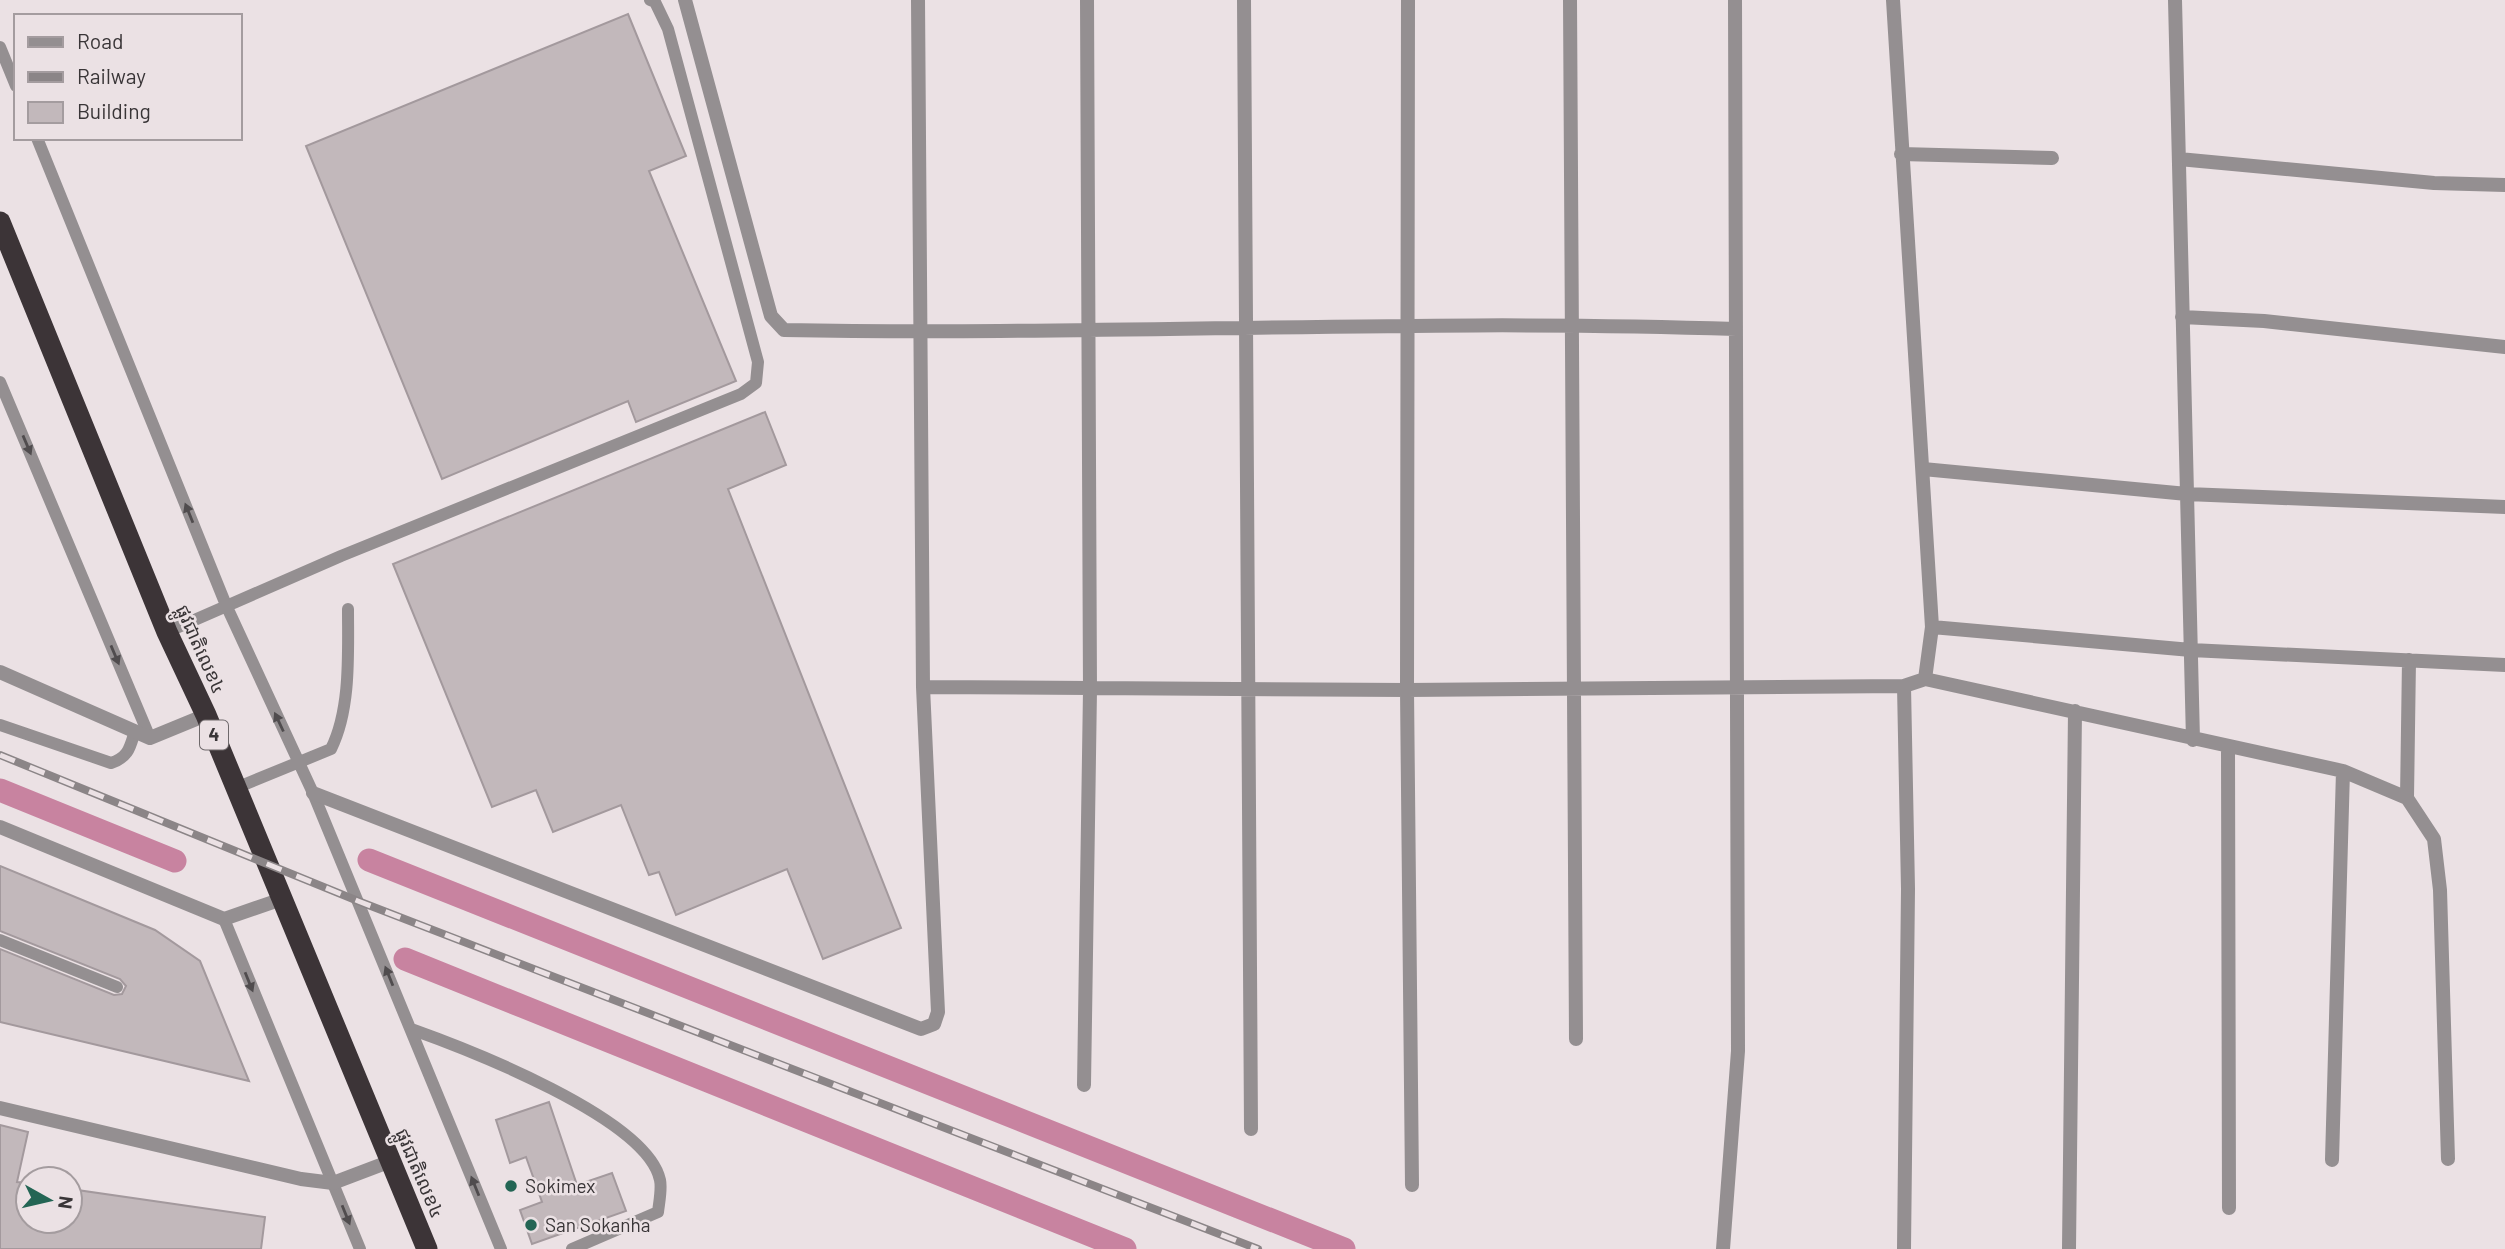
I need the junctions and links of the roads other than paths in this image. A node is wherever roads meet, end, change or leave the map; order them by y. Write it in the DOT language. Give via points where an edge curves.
graph roads {
  1 [pos="649,0"];
  2 [pos="685,0"];
  3 [pos="918,0"];
  4 [pos="1087,0"];
  5 [pos="1244,0"];
  6 [pos="1408,0"];
  7 [pos="1570,0"];
  8 [pos="1735,0"];
  9 [pos="1893,0"];
  10 [pos="2175,0"];
  11 [pos="0,47"];
  12 [pos="14,81"];
  13 [pos="38,140"];
  14 [pos="1901,154"];
  15 [pos="2052,158"];
  16 [pos="2179,159"];
  17 [pos="2505,185"];
  18 [pos="0,222"];
  19 [pos="2182,317"];
  20 [pos="1573,323"];
  21 [pos="1406,325"];
  22 [pos="1246,329"];
  23 [pos="1736,329"];
  24 [pos="1090,331"];
  25 [pos="918,332"];
  26 [pos="2505,347"];
  27 [pos="0,382"];
  28 [pos="1923,469"];
  29 [pos="2187,494"];
  30 [pos="2505,507"];
  31 [pos="226,605"];
  32 [pos="348,609"];
  33 [pos="1932,627"];
  34 [pos="167,632"];
  35 [pos="2191,650"];
  36 [pos="2409,660"];
  37 [pos="2505,665"];
  38 [pos="0,672"];
  39 [pos="1925,679"];
  40 [pos="1905,685"];
  41 [pos="1735,686"];
  42 [pos="922,687"];
  43 [pos="1576,687"];
  44 [pos="1248,689"];
  45 [pos="1090,690"];
  46 [pos="1407,690"];
  47 [pos="2075,711"];
  48 [pos="206,716"];
  49 [pos="0,725"];
  50 [pos="135,731"];
  51 [pos="150,738"];
  52 [pos="2193,740"];
  53 [pos="2228,748"];
  54 [pos="299,763"];
  55 [pos="2343,771"];
  56 [pos="236,788"];
  57 [pos="313,793"];
  58 [pos="2407,798"];
  59 [pos="0,827"];
  60 [pos="282,898"];
  61 [pos="224,919"];
  62 [pos="0,940"];
  63 [pos="117,987"];
  64 [pos="411,1029"];
  65 [pos="1576,1039"];
  66 [pos="1084,1085"];
  67 [pos="0,1108"];
  68 [pos="1251,1129"];
  69 [pos="2448,1159"];
  70 [pos="2332,1160"];
  71 [pos="391,1161"];
  72 [pos="333,1183"];
  73 [pos="1412,1185"];
  74 [pos="2229,1208"];
  75 [pos="360,1249"];
  76 [pos="427,1249"];
  77 [pos="502,1249"];
  78 [pos="572,1249"];
  79 [pos="1723,1249"];
  80 [pos="1904,1249"];
  81 [pos="2069,1249"];
  1 -- 31 [label="lane" via="656,2 668,29 758,362 756,383 741,394"];
  2 -- 25 [label="street" via="776,324 784,330"];
  3 -- 25 [label="street"];
  4 -- 24 [label="street"];
  5 -- 22 [label="street"];
  6 -- 21 [label="street"];
  7 -- 20 [label="street"];
  8 -- 23 [label="street"];
  9 -- 14 [label="street"];
  10 -- 16 [label="street"];
  11 -- 12 [label="lane"];
  31 -- 13 [label="lane, one-way"];
  14 -- 15 [label="street"];
  14 -- 28 [label="street"];
  16 -- 17 [label="street" via="2434,183"];
  16 -- 19 [label="street"];
  18 -- 34 [label="highway, ផ្លូវជាតិលេខ៤ / 4"];
  19 -- 26 [label="street" via="2264,321"];
  19 -- 29 [label="street"];
  20 -- 21 [label="street"];
  20 -- 23 [label="street"];
  20 -- 43 [label="street"];
  21 -- 22 [label="street"];
  21 -- 46 [label="street"];
  22 -- 24 [label="street"];
  22 -- 44 [label="street"];
  23 -- 41 [label="street"];
  24 -- 25 [label="street"];
  24 -- 45 [label="street"];
  25 -- 42 [label="street"];
  27 -- 51 [label="lane, one-way"];
  28 -- 29 [label="street"];
  28 -- 33 [label="street"];
  29 -- 30 [label="street"];
  29 -- 35 [label="street"];
  31 -- 34 [label="lane"];
  54 -- 31 [label="lane, one-way"];
  32 -- 54 [label="lane" via="338,735 331,749"];
  33 -- 35 [label="street"];
  33 -- 39 [label="street"];
  34 -- 48 [label="highway, ផ្លូវជាតិលេខ៤ / 4"];
  35 -- 36 [label="street"];
  35 -- 52 [label="street"];
  36 -- 37 [label="street"];
  36 -- 58 [label="street"];
  38 -- 50 [label="street"];
  39 -- 40 [label="street"];
  39 -- 47 [label="street"];
  40 -- 41 [label="street"];
  40 -- 80 [label="street"];
  41 -- 43 [label="street"];
  41 -- 79 [label="street" via="1738,1051"];
  42 -- 45 [label="street"];
  42 -- 57 [label="street" via="938,1012 934,1024 921,1029"];
  43 -- 46 [label="street"];
  43 -- 65 [label="street"];
  44 -- 45 [label="street"];
  44 -- 46 [label="street"];
  44 -- 68 [label="street"];
  45 -- 66 [label="street"];
  46 -- 73 [label="street"];
  47 -- 52 [label="street"];
  47 -- 81 [label="street"];
  48 -- 51 [label="street"];
  48 -- 56 [label="highway, ផ្លូវជាតិលេខ៤ / 4"];
  49 -- 50 [label="lane" via="111,763 129,752"];
  50 -- 51 [label="street"];
  52 -- 53 [label="street"];
  53 -- 55 [label="street"];
  53 -- 74 [label="street"];
  54 -- 56 [label="lane"];
  54 -- 57 [label="lane"];
  55 -- 58 [label="street"];
  55 -- 70 [label="street"];
  56 -- 60 [label="highway, ផ្លូវជាតិលេខ៤ / 4"];
  64 -- 57 [label="lane, one-way"];
  58 -- 69 [label="street" via="2434,839 2440,890"];
  59 -- 61 [label="street"];
  60 -- 61 [label="street"];
  60 -- 71 [label="highway, ផ្លូវជាតិលេខ៤ / 4"];
  61 -- 72 [label="lane, one-way"];
  62 -- 63 [label="lane"];
  77 -- 64 [label="lane, one-way"];
  64 -- 78 [label="lane" via="540,1081 631,1140 649,1157 660,1180 658,1212"];
  67 -- 72 [label="street"];
  71 -- 72 [label="street"];
  71 -- 76 [label="highway, ផ្លូវជាតិលេខ៤ / 4"];
  72 -- 75 [label="lane, one-way"];
}
